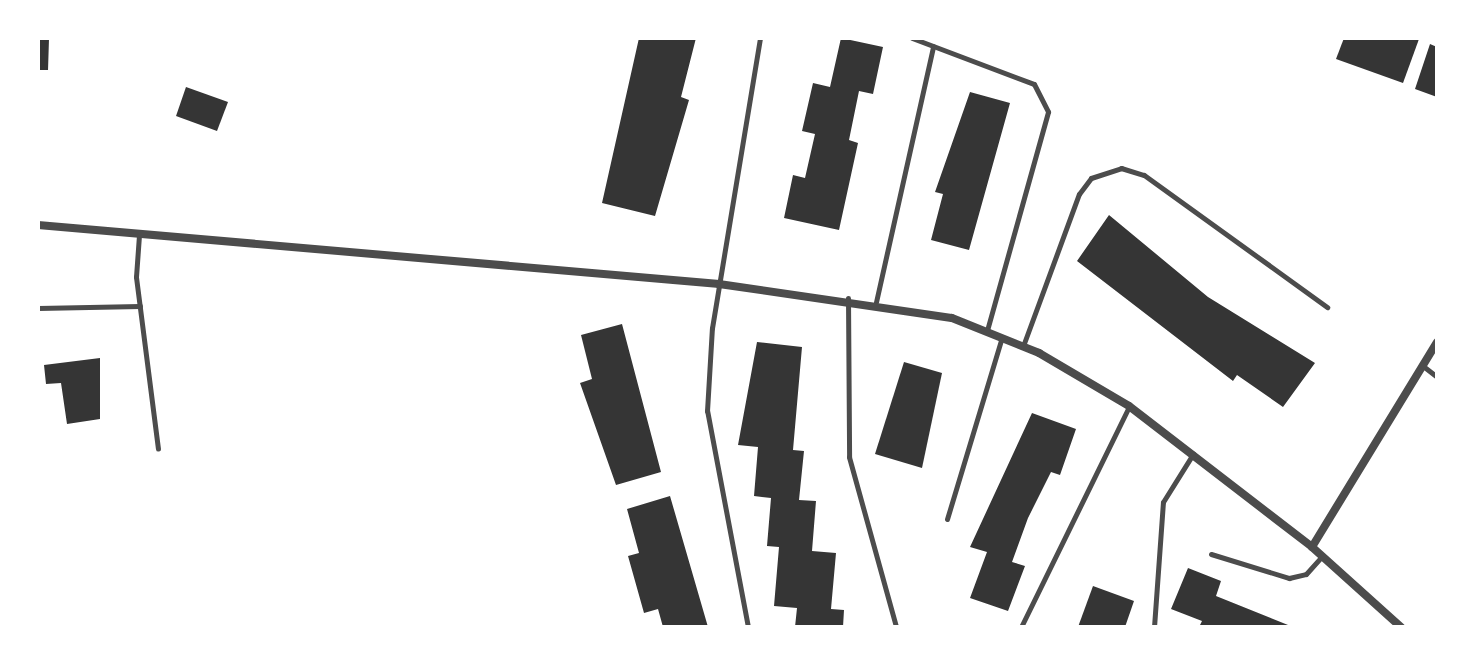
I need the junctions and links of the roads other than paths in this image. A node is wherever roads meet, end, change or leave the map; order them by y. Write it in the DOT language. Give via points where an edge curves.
graph roads {
  1 [pos="760,38"];
  2 [pos="912,38"];
  3 [pos="933,46"];
  4 [pos="38,225"];
  5 [pos="139,235"];
  6 [pos="719,284"];
  7 [pos="848,298"];
  8 [pos="876,302"];
  9 [pos="140,306"];
  10 [pos="1327,307"];
  11 [pos="38,308"];
  12 [pos="987,330"];
  13 [pos="1002,336"];
  14 [pos="1437,342"];
  15 [pos="1023,346"];
  16 [pos="1423,366"];
  17 [pos="1437,377"];
  18 [pos="1129,406"];
  19 [pos="158,449"];
  20 [pos="1193,454"];
  21 [pos="947,519"];
  22 [pos="1312,547"];
  23 [pos="1211,554"];
  24 [pos="1323,556"];
  25 [pos="748,627"];
  26 [pos="896,627"];
  27 [pos="1021,627"];
  28 [pos="1154,627"];
  29 [pos="1401,627"];
  1 -- 6 [label="lane"];
  2 -- 3 [label="lane"];
  3 -- 8 [label="lane"];
  3 -- 12 [label="lane" via="1034,84 1048,112"];
  4 -- 5 [label="street"];
  5 -- 6 [label="street"];
  5 -- 9 [label="lane"];
  6 -- 7 [label="street"];
  6 -- 25 [label="lane" via="707,411"];
  7 -- 8 [label="street"];
  7 -- 26 [label="lane" via="849,457"];
  8 -- 12 [label="street"];
  9 -- 11 [label="lane"];
  9 -- 19 [label="lane"];
  10 -- 15 [label="lane" via="1144,175 1121,168 1091,178 1079,194"];
  12 -- 13 [label="street"];
  13 -- 15 [label="street"];
  13 -- 21 [label="lane"];
  14 -- 16 [label="street"];
  15 -- 18 [label="street"];
  16 -- 17 [label="lane"];
  16 -- 22 [label="street"];
  18 -- 20 [label="street"];
  18 -- 27 [label="lane"];
  20 -- 22 [label="street"];
  20 -- 28 [label="lane" via="1159,521"];
  22 -- 24 [label="street"];
  23 -- 24 [label="lane" via="1298,578"];
  24 -- 29 [label="street"];
}
